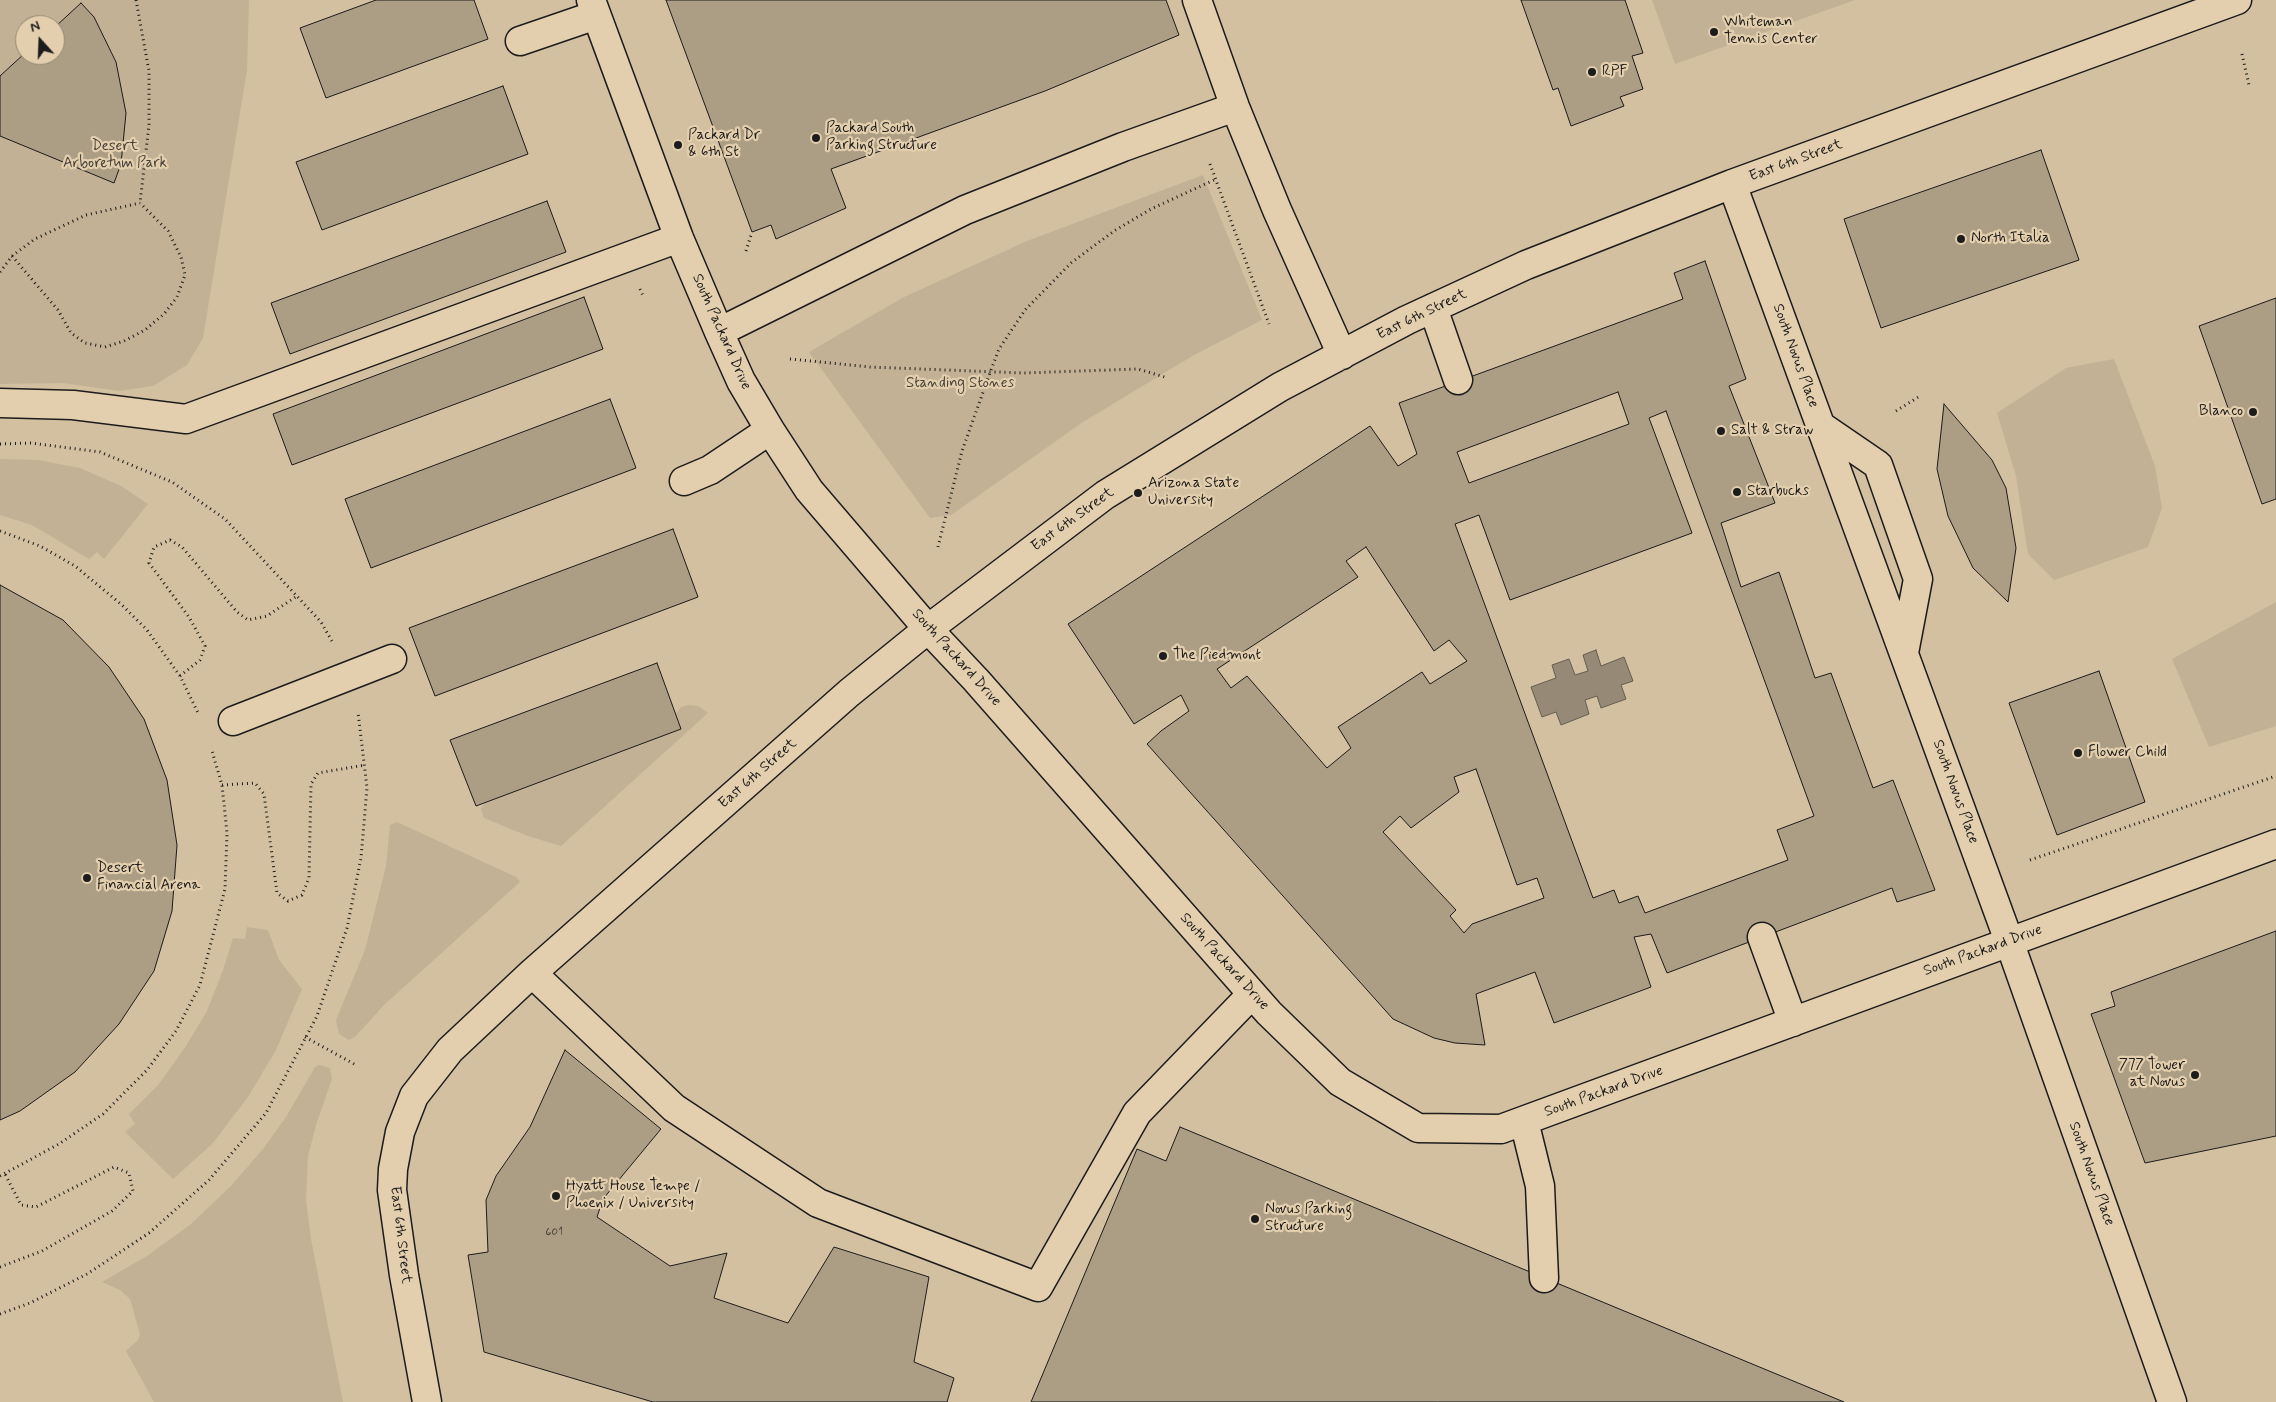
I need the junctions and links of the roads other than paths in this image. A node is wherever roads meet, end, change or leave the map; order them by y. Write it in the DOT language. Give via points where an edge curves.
graph roads {
  1 [pos="1197,0"];
  2 [pos="2237,0"];
  3 [pos="594,8"];
  4 [pos="520,41"];
  5 [pos="1235,107"];
  6 [pos="1732,184"];
  7 [pos="679,238"];
  8 [pos="1433,308"];
  9 [pos="719,332"];
  10 [pos="1342,355"];
  11 [pos="1458,380"];
  12 [pos="0,403"];
  13 [pos="1821,426"];
  14 [pos="770,430"];
  15 [pos="684,481"];
  16 [pos="928,628"];
  17 [pos="1904,654"];
  18 [pos="392,659"];
  19 [pos="234,721"];
  20 [pos="2276,844"];
  21 [pos="1762,937"];
  22 [pos="2009,942"];
  23 [pos="532,974"];
  24 [pos="1252,994"];
  25 [pos="1792,1022"];
  26 [pos="1524,1121"];
  27 [pos="1544,1278"];
  28 [pos="427,1402"];
  29 [pos="2172,1402"];
  1 -- 5 [label="street"];
  2 -- 6 [label="street, East 6th Street"];
  3 -- 4 [label="street"];
  3 -- 7 [label="street, South Packard Drive"];
  5 -- 9 [label="street" via="965,210"];
  5 -- 10 [label="street"];
  6 -- 8 [label="street, East 6th Street" via="1526,265"];
  6 -- 13 [label="street, South Novus Place"];
  7 -- 9 [label="street, South Packard Drive"];
  7 -- 12 [label="street" via="186,420 73,405"];
  8 -- 10 [label="street, East 6th Street"];
  8 -- 11 [label="street"];
  9 -- 14 [label="street, South Packard Drive" via="741,380"];
  10 -- 16 [label="street, East 6th Street" via="1280,387 1105,495"];
  13 -- 17 [label="street, South Novus Place"];
  13 -- 17 [label="street" via="1878,465 1918,579"];
  14 -- 15 [label="street" via="710,470"];
  14 -- 16 [label="street, South Packard Drive" via="810,490"];
  16 -- 23 [label="street, East 6th Street" via="849,693"];
  16 -- 24 [label="street, South Packard Drive"];
  17 -- 22 [label="street, South Novus Place"];
  18 -- 19 [label="street"];
  20 -- 22 [label="street, South Packard Drive"];
  21 -- 25 [label="street"];
  22 -- 25 [label="street, South Packard Drive"];
  22 -- 29 [label="street, South Novus Place"];
  23 -- 24 [label="street" via="674,1108 818,1203 1038,1287 1137,1113"];
  23 -- 28 [label="street, East 6th Street" via="437,1064 414,1096 400,1132 393,1169 395,1217"];
  24 -- 26 [label="street, South Packard Drive" via="1340,1082 1418,1128 1501,1129"];
  25 -- 26 [label="street, South Packard Drive"];
  26 -- 27 [label="street" via="1540,1186"];
}
